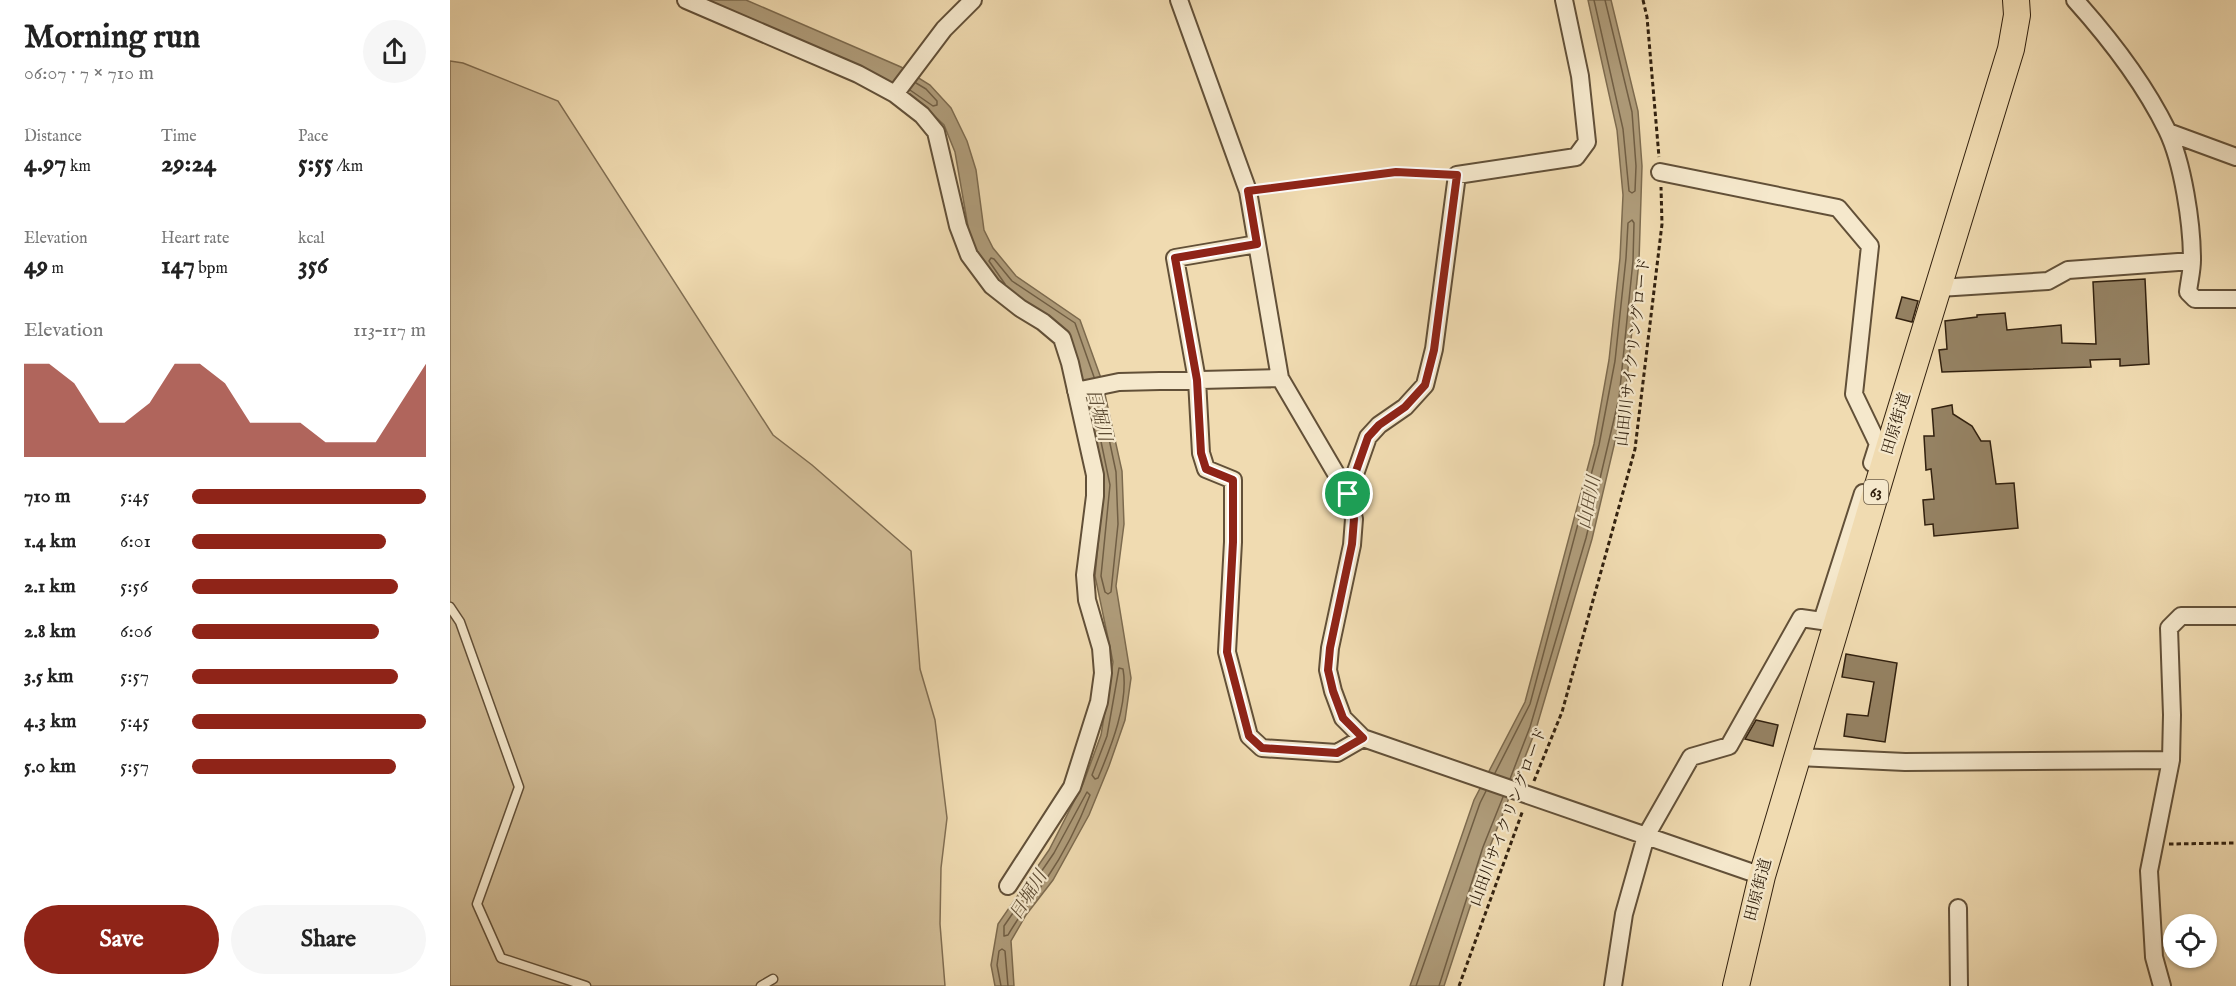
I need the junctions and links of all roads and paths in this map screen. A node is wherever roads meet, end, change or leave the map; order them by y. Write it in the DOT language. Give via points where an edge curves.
graph roads {
  1 [pos="686,0"];
  2 [pos="973,0"];
  3 [pos="1179,0"];
  4 [pos="1564,0"];
  5 [pos="1643,0"];
  6 [pos="2016,0"];
  7 [pos="2075,0"];
  8 [pos="895,94"];
  9 [pos="2168,132"];
  10 [pos="2236,157"];
  11 [pos="1660,172"];
  12 [pos="1457,175"];
  13 [pos="1248,191"];
  14 [pos="1257,244"];
  15 [pos="2192,261"];
  16 [pos="1939,288"];
  17 [pos="2236,298"];
  18 [pos="1280,378"];
  19 [pos="1197,380"];
  20 [pos="1076,391"];
  21 [pos="1348,494"];
  22 [pos="450,607"];
  23 [pos="2236,616"];
  24 [pos="1363,738"];
  25 [pos="1798,757"];
  26 [pos="2171,760"];
  27 [pos="1528,795"];
  28 [pos="1646,836"];
  29 [pos="2236,843"];
  30 [pos="2153,844"];
  31 [pos="1762,876"];
  32 [pos="1008,886"];
  33 [pos="1958,908"];
  34 [pos="773,979"];
  35 [pos="586,986"];
  36 [pos="761,986"];
  37 [pos="1459,986"];
  38 [pos="1613,986"];
  39 [pos="1736,986"];
  40 [pos="1959,986"];
  41 [pos="2162,986"];
  1 -- 8 [label="street" via="858,74"];
  2 -- 8 [label="street" via="944,29"];
  3 -- 13 [label="street"];
  4 -- 12 [label="street" via="1580,76 1587,142 1576,157"];
  5 -- 11 [label="path, 山田川サイクリングロード"];
  6 -- 16 [label="main road, 田原街道 / 63" via="2011,49"];
  7 -- 9 [label="street" via="2106,35"];
  8 -- 20 [label="street" via="936,132 958,226 969,255 992,286 1062,338"];
  9 -- 10 [label="street"];
  9 -- 15 [label="street" via="2186,201"];
  11 -- 27 [label="path, 山田川サイクリングロード" via="1662,224 1635,449 1562,712"];
  11 -- 28 [label="street" via="1838,208 1870,246 1854,394 1878,444 1822,621 1801,618 1729,746 1691,757"];
  12 -- 13 [label="path" via="1396,172"];
  12 -- 21 [label="street" via="1434,350 1425,385 1368,437"];
  13 -- 14 [label="street"];
  14 -- 18 [label="street"];
  14 -- 19 [label="street" via="1175,258"];
  15 -- 16 [label="street" via="2068,270 2048,281"];
  15 -- 17 [label="street" via="2188,292 2195,299"];
  16 -- 25 [label="main road, 田原街道 / 63"];
  18 -- 19 [label="street"];
  18 -- 21 [label="street"];
  19 -- 20 [label="street" via="1119,382"];
  19 -- 24 [label="street" via="1201,453 1206,469 1233,480 1227,652 1249,736 1262,748 1337,753"];
  20 -- 32 [label="street" via="1095,475 1085,575 1103,673 1099,702 1072,787"];
  21 -- 24 [label="street" via="1354,519 1352,544 1328,670 1343,718"];
  22 -- 35 [label="lane" via="460,622 519,787 477,904 501,958"];
  23 -- 26 [label="street" via="2181,616 2169,628"];
  24 -- 27 [label="street"];
  25 -- 26 [label="street" via="1905,762"];
  25 -- 31 [label="main road, 田原街道 / 63"];
  26 -- 30 [label="street"];
  27 -- 28 [label="street"];
  27 -- 37 [label="path, 山田川サイクリングロード"];
  28 -- 31 [label="street"];
  28 -- 38 [label="street" via="1624,914"];
  29 -- 30 [label="path"];
  30 -- 41 [label="street" via="2148,871 2154,957"];
  31 -- 39 [label="main road, 田原街道 / 63"];
  33 -- 40 [label="street"];
  34 -- 36 [label="lane"];
}
